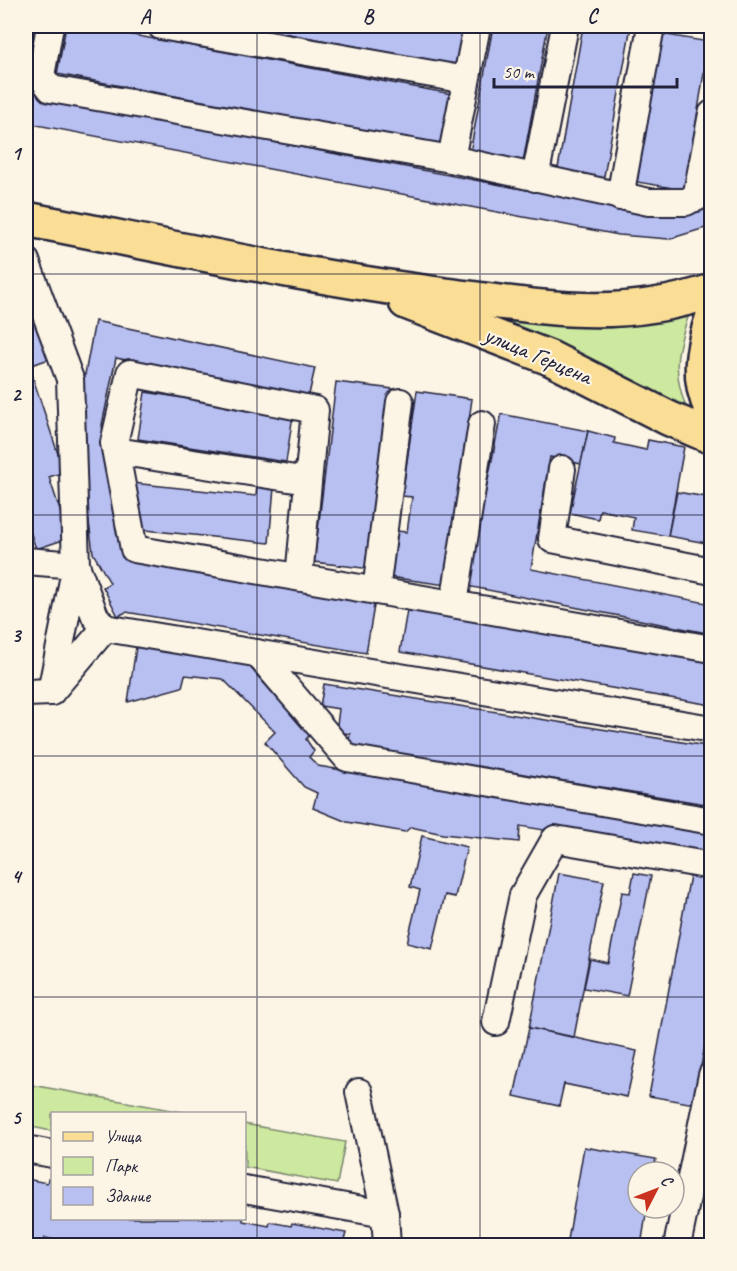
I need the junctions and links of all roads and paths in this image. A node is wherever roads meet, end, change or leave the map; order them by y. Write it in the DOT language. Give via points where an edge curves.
graph roads {
  1 [pos="50,26"];
  2 [pos="161,26"];
  3 [pos="477,26"];
  4 [pos="565,26"];
  5 [pos="651,26"];
  6 [pos="466,80"];
  7 [pos="711,114"];
  8 [pos="451,159"];
  9 [pos="536,178"];
  10 [pos="704,193"];
  11 [pos="620,196"];
  12 [pos="26,219"];
  13 [pos="26,261"];
  14 [pos="359,284"];
  15 [pos="711,291"];
  16 [pos="711,320"];
  17 [pos="400,402"];
  18 [pos="711,411"];
  19 [pos="482,424"];
  20 [pos="711,436"];
  21 [pos="116,451"];
  22 [pos="562,469"];
  23 [pos="308,481"];
  24 [pos="26,561"];
  25 [pos="76,565"];
  26 [pos="711,571"];
  27 [pos="299,578"];
  28 [pos="376,591"];
  29 [pos="454,604"];
  30 [pos="105,628"];
  31 [pos="711,649"];
  32 [pos="256,653"];
  33 [pos="51,692"];
  34 [pos="26,693"];
  35 [pos="711,729"];
  36 [pos="711,821"];
  37 [pos="711,866"];
  38 [pos="496,1023"];
  39 [pos="711,1075"];
  40 [pos="359,1092"];
  41 [pos="26,1149"];
  42 [pos="51,1154"];
  43 [pos="246,1189"];
  44 [pos="385,1214"];
  45 [pos="387,1245"];
  46 [pos="677,1245"];
  1 -- 8 [label="lane" via="40,76 51,89"];
  2 -- 6 [label="lane"];
  3 -- 6 [label="lane"];
  4 -- 9 [label="lane"];
  5 -- 11 [label="lane"];
  6 -- 8 [label="lane"];
  7 -- 10 [label="lane"];
  8 -- 9 [label="lane"];
  9 -- 11 [label="lane"];
  10 -- 11 [label="lane" via="669,203"];
  12 -- 14 [label="main road, улица Герцена"];
  13 -- 25 [label="lane" via="70,379"];
  14 -- 15 [label="main road, улица Герцена" via="560,311 666,304"];
  14 -- 20 [label="main road, улица Герцена" via="550,358"];
  16 -- 18 [label="main road" via="702,346 701,373"];
  17 -- 28 [label="lane"];
  19 -- 29 [label="lane"];
  21 -- 23 [label="lane"];
  21 -- 23 [label="lane" via="114,443 130,373 315,410"];
  21 -- 27 [label="lane" via="134,549"];
  22 -- 26 [label="lane" via="552,539"];
  23 -- 27 [label="lane"];
  24 -- 25 [label="lane"];
  25 -- 30 [label="lane" via="95,616"];
  25 -- 33 [label="lane"];
  27 -- 28 [label="lane"];
  28 -- 29 [label="lane"];
  29 -- 31 [label="lane"];
  30 -- 32 [label="lane"];
  30 -- 33 [label="lane"];
  32 -- 35 [label="lane"];
  32 -- 36 [label="lane" via="347,758"];
  33 -- 34 [label="lane"];
  37 -- 38 [label="lane" via="555,839 523,895"];
  39 -- 46 [label="lane"];
  40 -- 44 [label="lane"];
  41 -- 42 [label="lane"];
  43 -- 44 [label="lane"];
  44 -- 45 [label="lane"];
}
